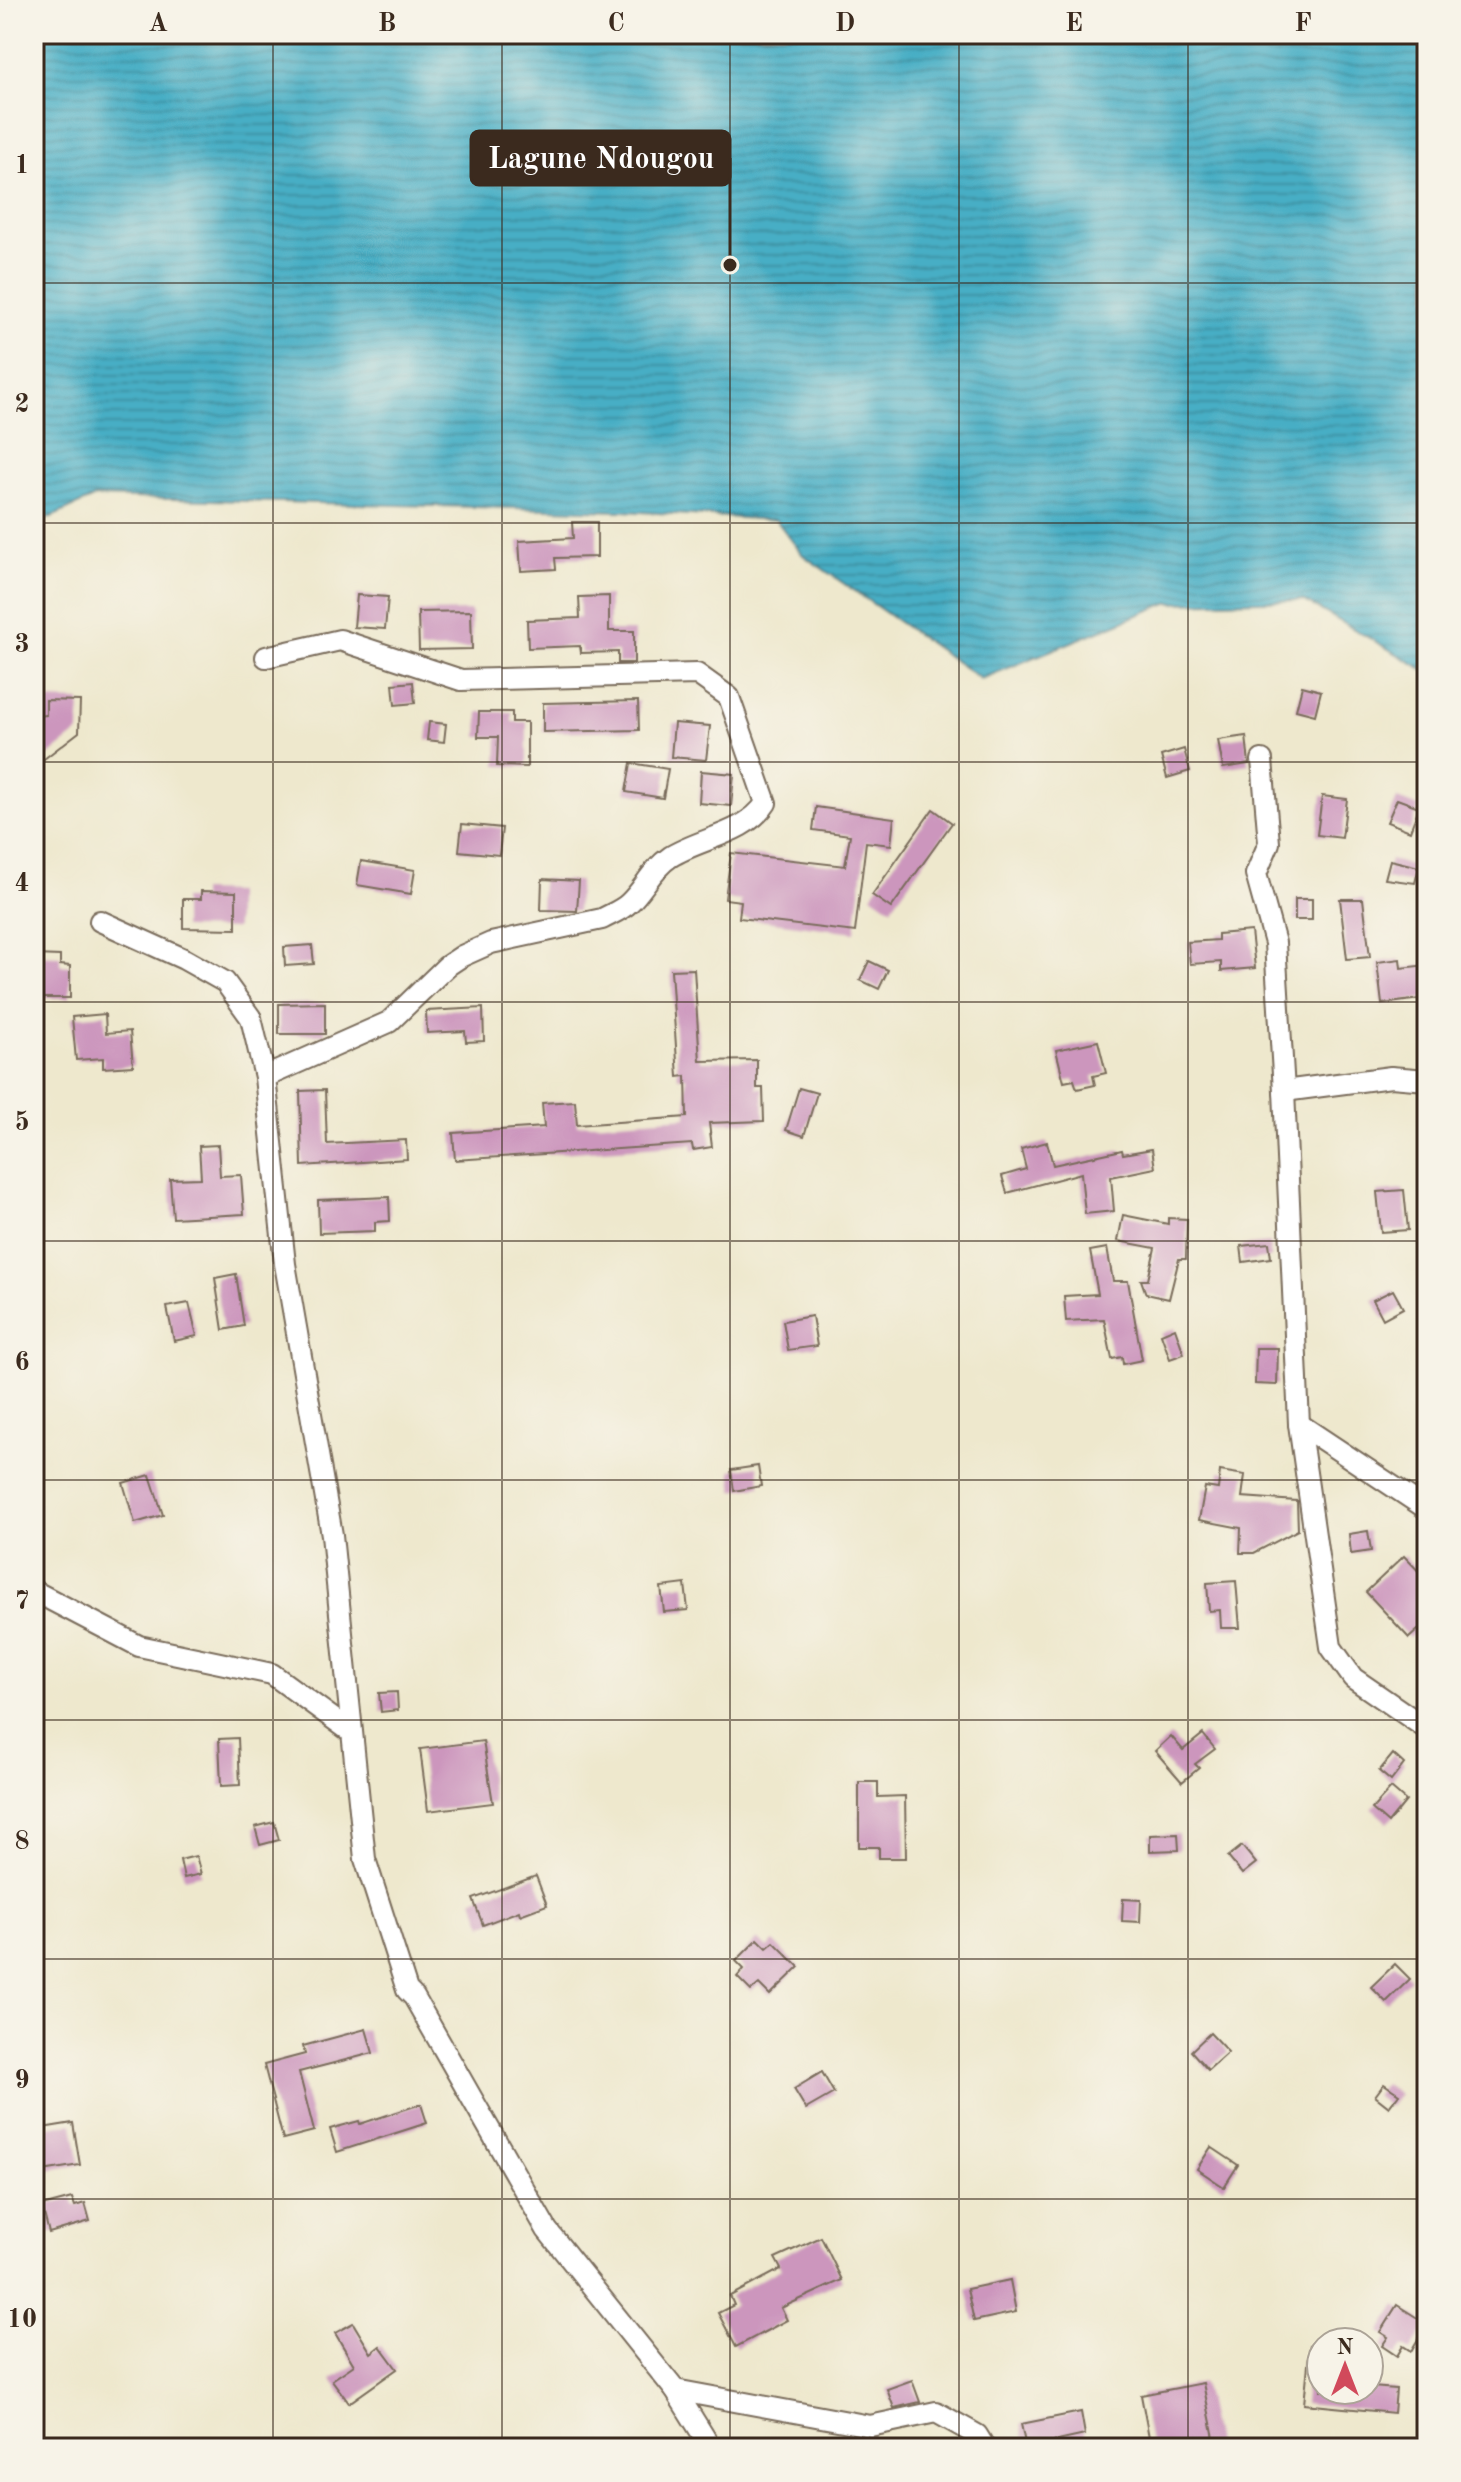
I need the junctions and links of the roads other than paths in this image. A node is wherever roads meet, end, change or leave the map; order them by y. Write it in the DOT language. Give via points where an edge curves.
graph roads {
  1 [pos="266,657"];
  2 [pos="1262,760"];
  3 [pos="100,921"];
  4 [pos="265,1077"];
  5 [pos="1427,1080"];
  6 [pos="1284,1091"];
  7 [pos="1299,1424"];
  8 [pos="1427,1509"];
  9 [pos="34,1591"];
  10 [pos="1427,1729"];
  11 [pos="350,1731"];
  12 [pos="675,2390"];
  13 [pos="711,2448"];
  14 [pos="985,2448"];
  1 -- 4 [label="street" via="340,640 461,680 697,674 729,697 766,803 756,817 673,855 617,911 602,919 491,943 462,956 389,1022"];
  2 -- 6 [label="street" via="1269,843 1256,874 1275,943"];
  3 -- 4 [label="street" via="225,982 251,1018"];
  4 -- 11 [label="street" via="285,1264 332,1535"];
  5 -- 6 [label="street" via="1391,1077"];
  6 -- 7 [label="street"];
  7 -- 8 [label="street"];
  7 -- 10 [label="street" via="1331,1647 1353,1678"];
  9 -- 11 [label="street" via="139,1646 272,1674"];
  11 -- 12 [label="street" via="365,1859 407,1990 547,2230"];
  12 -- 13 [label="street"];
  12 -- 14 [label="street" via="870,2426 936,2412 977,2435"];
}
